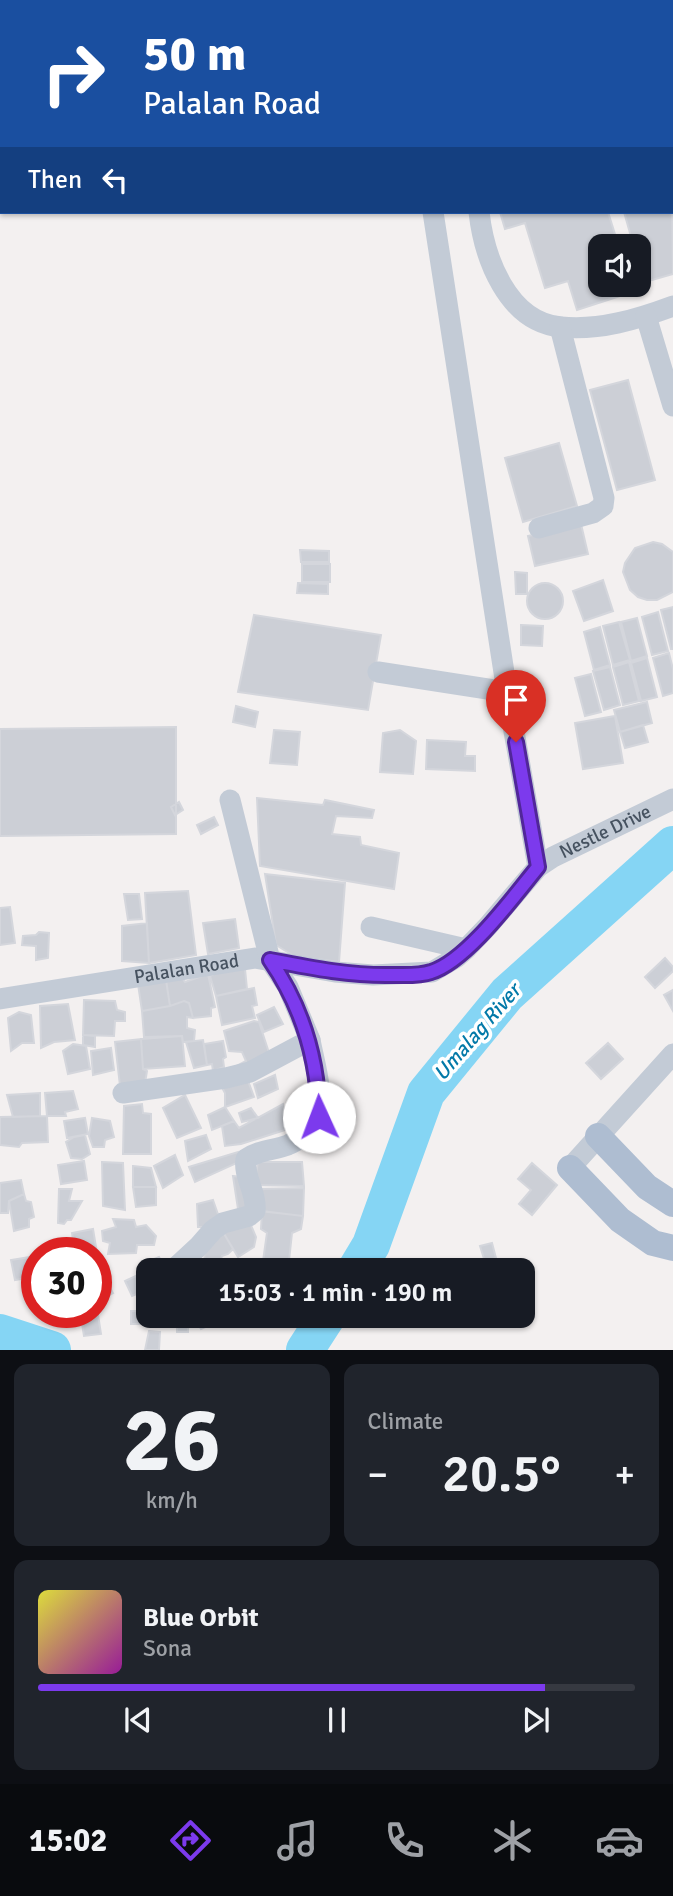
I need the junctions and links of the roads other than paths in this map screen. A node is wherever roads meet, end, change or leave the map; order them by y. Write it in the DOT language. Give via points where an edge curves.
graph roads {
  1 [pos="433,214"];
  2 [pos="479,214"];
  3 [pos="673,306"];
  4 [pos="646,316"];
  5 [pos="559,327"];
  6 [pos="673,406"];
  7 [pos="539,528"];
  8 [pos="378,672"];
  9 [pos="507,692"];
  10 [pos="673,799"];
  11 [pos="230,800"];
  12 [pos="538,867"];
  13 [pos="371,927"];
  14 [pos="466,949"];
  15 [pos="270,960"];
  16 [pos="0,999"];
  17 [pos="310,1040"];
  18 [pos="673,1054"];
  19 [pos="123,1093"];
  20 [pos="598,1136"];
  21 [pos="570,1168"];
  22 [pos="673,1204"];
  23 [pos="673,1248"];
  24 [pos="186,1258"];
  1 -- 9 [label="street"];
  2 -- 5 [label="street" via="482,241 499,282 519,306"];
  3 -- 4 [label="street"];
  4 -- 5 [label="street" via="601,326"];
  4 -- 6 [label="street"];
  5 -- 7 [label="street" via="604,498 603,506 593,513"];
  8 -- 9 [label="street"];
  9 -- 12 [label="street"];
  10 -- 12 [label="street, Nestle Drive"];
  11 -- 15 [label="street"];
  12 -- 14 [label="street, Palalan Road"];
  13 -- 14 [label="street"];
  14 -- 15 [label="street, Palalan Road" via="432,972 407,975 335,972"];
  15 -- 16 [label="street, Palalan Road" via="255,958"];
  15 -- 17 [label="street" via="288,987"];
  17 -- 19 [label="street" via="250,1072"];
  17 -- 24 [label="street" via="319,1117 310,1133 247,1159 255,1211 223,1223"];
  18 -- 20 [label="street"];
  20 -- 21 [label="street"];
  20 -- 22 [label="main road" via="647,1187"];
  21 -- 23 [label="main road" via="620,1220 653,1243"];
}
